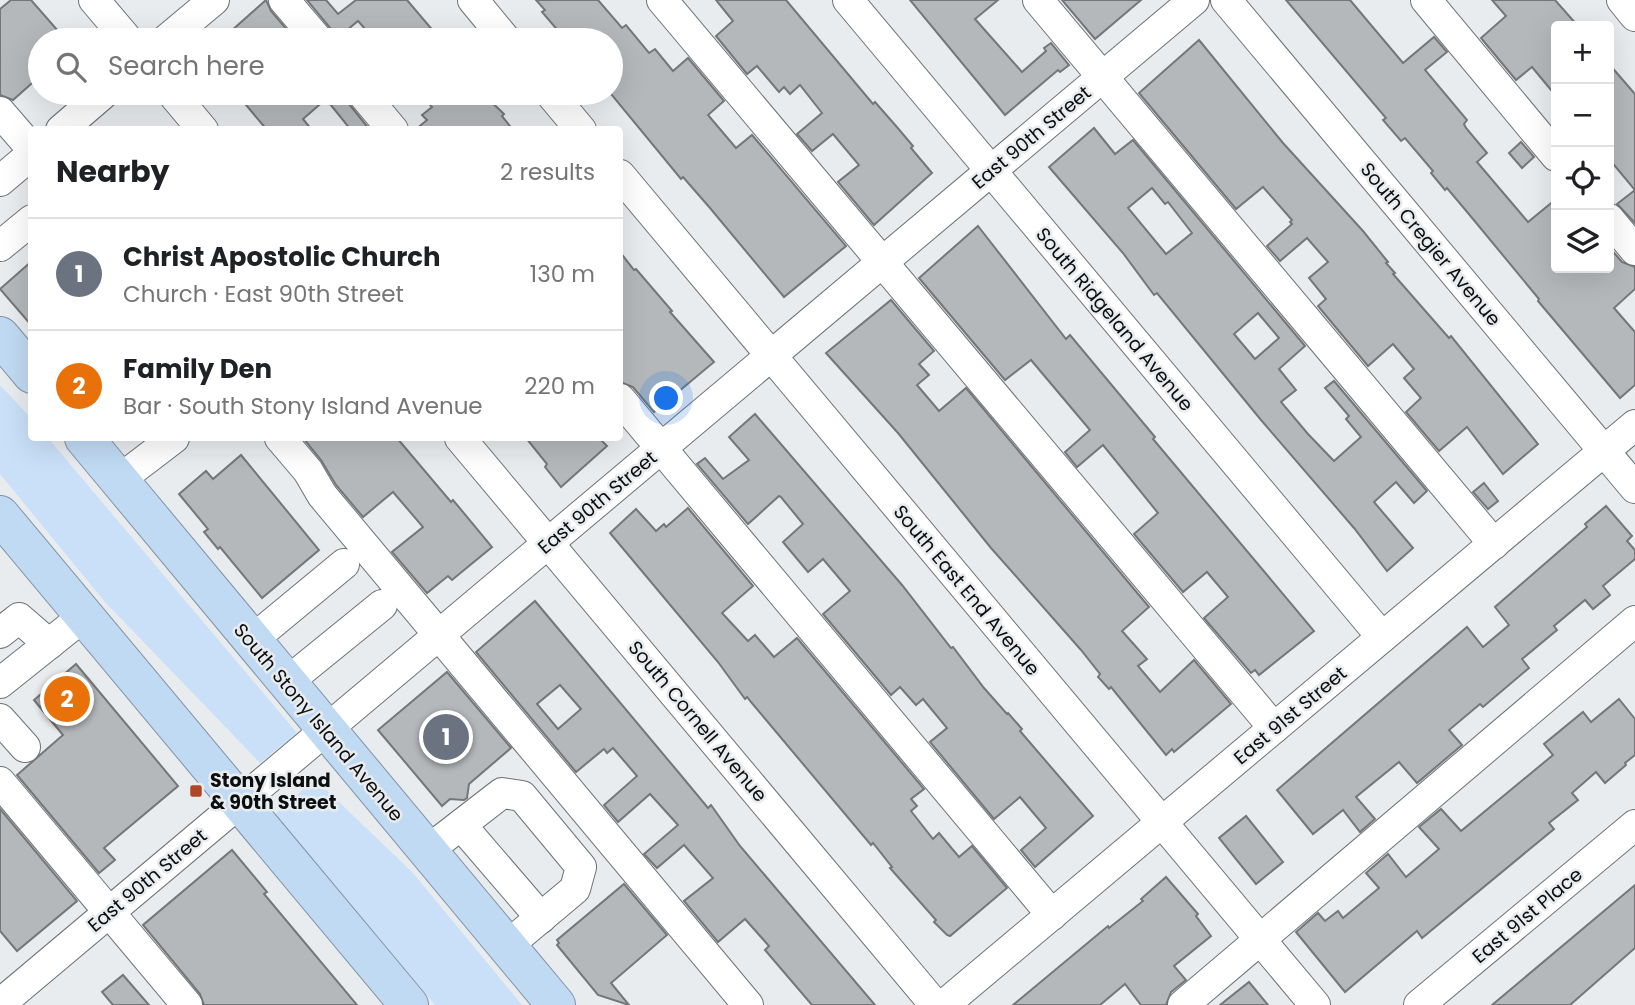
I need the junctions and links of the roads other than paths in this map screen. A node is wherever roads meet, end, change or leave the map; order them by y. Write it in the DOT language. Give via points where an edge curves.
graph roads {
  1 [pos="94,0"];
  2 [pos="214,0"];
  3 [pos="284,0"];
  4 [pos="473,0"];
  5 [pos="662,0"];
  6 [pos="848,0"];
  7 [pos="1038,0"];
  8 [pos="1194,0"];
  9 [pos="1226,0"];
  10 [pos="1426,0"];
  11 [pos="1622,0"];
  12 [pos="1635,16"];
  13 [pos="118,28"];
  14 [pos="180,28"];
  15 [pos="308,28"];
  16 [pos="496,28"];
  17 [pos="1102,77"];
  18 [pos="90,105"];
  19 [pos="182,105"];
  20 [pos="372,105"];
  21 [pos="560,105"];
  22 [pos="0,112"];
  23 [pos="66,126"];
  24 [pos="200,126"];
  25 [pos="390,126"];
  26 [pos="578,126"];
  27 [pos="1551,150"];
  28 [pos="22,167"];
  29 [pos="991,171"];
  30 [pos="623,179"];
  31 [pos="28,223"];
  32 [pos="1614,225"];
  33 [pos="0,246"];
  34 [pos="1635,250"];
  35 [pos="883,262"];
  36 [pos="0,336"];
  37 [pos="771,356"];
  38 [pos="28,369"];
  39 [pos="623,403"];
  40 [pos="1635,425"];
  41 [pos="86,441"];
  42 [pos="170,441"];
  43 [pos="283,441"];
  44 [pos="463,441"];
  45 [pos="661,448"];
  46 [pos="1604,451"];
  47 [pos="118,480"];
  48 [pos="1635,488"];
  49 [pos="0,515"];
  50 [pos="548,543"];
  51 [pos="1494,544"];
  52 [pos="344,564"];
  53 [pos="382,605"];
  54 [pos="84,616"];
  55 [pos="1635,621"];
  56 [pos="0,633"];
  57 [pos="439,636"];
  58 [pos="1382,637"];
  59 [pos="251,641"];
  60 [pos="49,644"];
  61 [pos="0,682"];
  62 [pos="286,683"];
  63 [pos="0,719"];
  64 [pos="1274,728"];
  65 [pos="325,730"];
  66 [pos="26,747"];
  67 [pos="0,782"];
  68 [pos="239,803"];
  69 [pos="1162,822"];
  70 [pos="461,825"];
  71 [pos="1635,825"];
  72 [pos="427,851"];
  73 [pos="109,912"];
  74 [pos="1052,915"];
  75 [pos="541,918"];
  76 [pos="1261,940"];
  77 [pos="507,946"];
  78 [pos="0,1004"];
  79 [pos="187,1005"];
  80 [pos="409,1005"];
  81 [pos="556,1005"];
  82 [pos="748,1005"];
  83 [pos="935,1005"];
  84 [pos="944,1005"];
  85 [pos="1183,1005"];
  86 [pos="1315,1005"];
  87 [pos="1419,1005"];
  1 -- 13 [label="street"];
  2 -- 14 [label="street"];
  3 -- 15 [label="street"];
  4 -- 16 [label="street"];
  5 -- 35 [label="street"];
  6 -- 29 [label="street, South Ridgeland Avenue"];
  7 -- 17 [label="street"];
  8 -- 17 [label="street, East 90th Street"];
  9 -- 46 [label="street, South Cregier Avenue"];
  10 -- 27 [label="street"];
  11 -- 12 [label="street"];
  17 -- 29 [label="street, East 90th Street"];
  17 -- 51 [label="street"];
  18 -- 23 [label="street"];
  19 -- 24 [label="street"];
  20 -- 25 [label="street"];
  21 -- 26 [label="street"];
  22 -- 28 [label="street"];
  29 -- 35 [label="street, East 90th Street"];
  29 -- 58 [label="street, South Ridgeland Avenue"];
  30 -- 37 [label="street, South East End Avenue"];
  31 -- 33 [label="street"];
  32 -- 34 [label="street"];
  35 -- 37 [label="street, East 90th Street"];
  35 -- 64 [label="street"];
  36 -- 38 [label="highway"];
  37 -- 45 [label="street, East 90th Street"];
  37 -- 69 [label="street, South East End Avenue"];
  39 -- 45 [label="street"];
  40 -- 46 [label="street, East 91st Street"];
  41 -- 47 [label="highway, South Stony Island Avenue"];
  42 -- 47 [label="street"];
  43 -- 57 [label="street" via="321,495"];
  44 -- 50 [label="street, South Cornell Avenue"];
  45 -- 50 [label="street, East 90th Street"];
  45 -- 74 [label="street"];
  46 -- 48 [label="street, South Cregier Avenue"];
  46 -- 51 [label="street, East 91st Street"];
  47 -- 59 [label="highway, South Stony Island Avenue"];
  49 -- 54 [label="highway"];
  50 -- 57 [label="street, East 90th Street"];
  50 -- 83 [label="street, South Cornell Avenue"];
  51 -- 58 [label="street, East 91st Street"];
  52 -- 59 [label="street"];
  53 -- 62 [label="street"];
  54 -- 60 [label="street"];
  54 -- 68 [label="highway"];
  55 -- 76 [label="street"];
  56 -- 60 [label="street" via="19,618"];
  57 -- 65 [label="street, East 90th Street"];
  57 -- 82 [label="street"];
  58 -- 64 [label="street, East 91st Street"];
  59 -- 62 [label="highway, South Stony Island Avenue"];
  60 -- 61 [label="street"];
  62 -- 65 [label="highway, South Stony Island Avenue"];
  63 -- 66 [label="street"];
  64 -- 69 [label="street, East 91st Street"];
  65 -- 68 [label="street, East 90th Street"];
  65 -- 72 [label="highway, South Stony Island Avenue"];
  67 -- 73 [label="street"];
  68 -- 73 [label="street, East 90th Street"];
  68 -- 80 [label="highway"];
  69 -- 74 [label="street, East 91st Street"];
  69 -- 76 [label="street, South East End Avenue"];
  70 -- 72 [label="street"];
  70 -- 75 [label="street"];
  70 -- 75 [label="street" via="502,793 522,796 581,867 575,889"];
  71 -- 87 [label="street, East 91st Place"];
  72 -- 77 [label="highway, South Stony Island Avenue"];
  73 -- 78 [label="street, East 90th Street"];
  73 -- 79 [label="street"];
  74 -- 84 [label="street, East 91st Street"];
  75 -- 77 [label="street"];
  76 -- 85 [label="street"];
  76 -- 86 [label="street, South East End Avenue"];
  77 -- 81 [label="highway, South Stony Island Avenue"];
}
